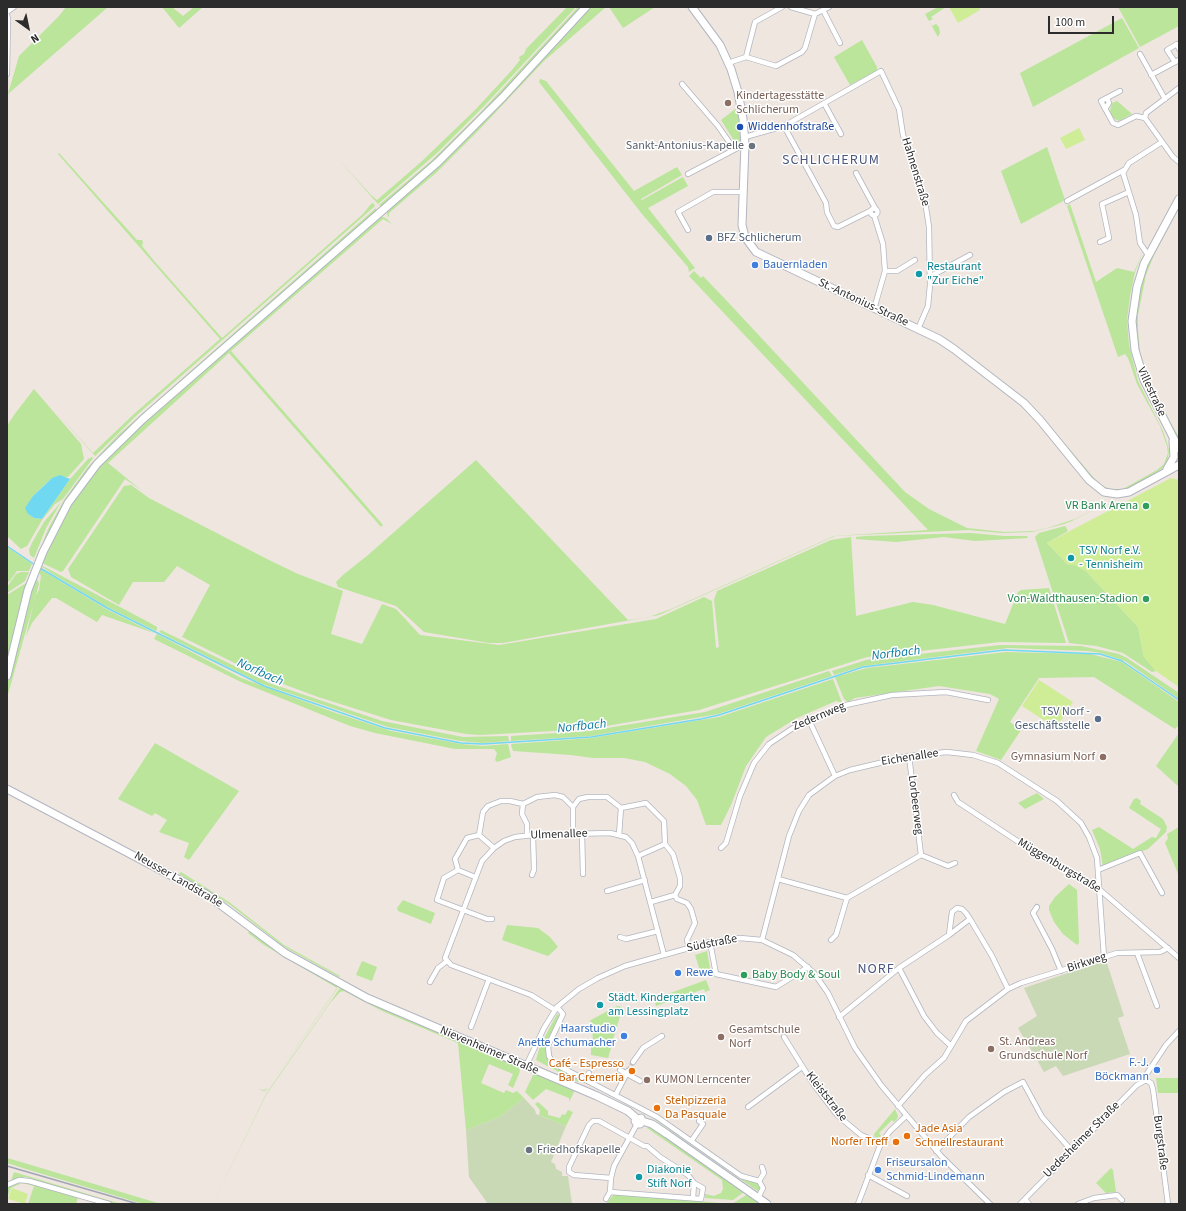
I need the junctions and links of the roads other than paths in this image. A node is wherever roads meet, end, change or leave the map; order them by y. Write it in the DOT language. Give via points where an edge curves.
graph roads {
  1 [pos="14,7"];
  2 [pos="586,7"];
  3 [pos="692,7"];
  4 [pos="782,7"];
  5 [pos="792,7"];
  6 [pos="829,7"];
  7 [pos="823,10"];
  8 [pos="7,14"];
  9 [pos="815,14"];
  10 [pos="840,43"];
  11 [pos="1179,49"];
  12 [pos="1140,54"];
  13 [pos="746,57"];
  14 [pos="1177,61"];
  15 [pos="728,63"];
  16 [pos="7,74"];
  17 [pos="1151,75"];
  18 [pos="682,84"];
  19 [pos="1179,88"];
  20 [pos="1120,91"];
  21 [pos="1165,99"];
  22 [pos="824,103"];
  23 [pos="1145,118"];
  24 [pos="784,126"];
  25 [pos="840,134"];
  26 [pos="745,141"];
  27 [pos="1162,142"];
  28 [pos="734,149"];
  29 [pos="1179,162"];
  30 [pos="1124,170"];
  31 [pos="856,172"];
  32 [pos="688,174"];
  33 [pos="743,192"];
  34 [pos="1129,192"];
  35 [pos="1179,199"];
  36 [pos="1068,201"];
  37 [pos="873,210"];
  38 [pos="688,230"];
  39 [pos="1100,242"];
  40 [pos="970,255"];
  41 [pos="1148,255"];
  42 [pos="915,260"];
  43 [pos="886,271"];
  44 [pos="931,276"];
  45 [pos="874,309"];
  46 [pos="918,330"];
  47 [pos="1171,434"];
  48 [pos="1179,449"];
  49 [pos="1179,465"];
  50 [pos="1163,473"];
  51 [pos="7,676"];
  52 [pos="988,700"];
  53 [pos="809,720"];
  54 [pos="909,756"];
  55 [pos="835,776"];
  56 [pos="7,789"];
  57 [pos="954,795"];
  58 [pos="522,804"];
  59 [pos="573,807"];
  60 [pos="621,808"];
  61 [pos="574,834"];
  62 [pos="582,834"];
  63 [pos="619,834"];
  64 [pos="479,835"];
  65 [pos="528,835"];
  66 [pos="533,835"];
  67 [pos="665,844"];
  68 [pos="494,848"];
  69 [pos="721,848"];
  70 [pos="921,855"];
  71 [pos="638,856"];
  72 [pos="955,863"];
  73 [pos="458,870"];
  74 [pos="1098,870"];
  75 [pos="583,874"];
  76 [pos="532,875"];
  77 [pos="475,877"];
  78 [pos="778,879"];
  79 [pos="645,880"];
  80 [pos="1099,889"];
  81 [pos="607,891"];
  82 [pos="1162,893"];
  83 [pos="675,895"];
  84 [pos="846,898"];
  85 [pos="651,902"];
  86 [pos="1037,907"];
  87 [pos="463,910"];
  88 [pos="492,919"];
  89 [pos="970,919"];
  90 [pos="658,931"];
  91 [pos="949,936"];
  92 [pos="620,937"];
  93 [pos="762,940"];
  94 [pos="831,940"];
  95 [pos="710,942"];
  96 [pos="689,948"];
  97 [pos="1168,948"];
  98 [pos="1138,953"];
  99 [pos="664,955"];
  100 [pos="1104,957"];
  101 [pos="1179,958"];
  102 [pos="447,961"];
  103 [pos="808,967"];
  104 [pos="899,968"];
  105 [pos="1061,971"];
  106 [pos="489,979"];
  107 [pos="430,982"];
  108 [pos="342,984"];
  109 [pos="1008,989"];
  110 [pos="1157,1006"];
  111 [pos="556,1008"];
  112 [pos="839,1017"];
  113 [pos="471,1027"];
  114 [pos="1179,1031"];
  115 [pos="662,1036"];
  116 [pos="784,1037"];
  117 [pos="950,1045"];
  118 [pos="633,1062"];
  119 [pos="526,1066"];
  120 [pos="802,1067"];
  121 [pos="620,1070"];
  122 [pos="627,1072"];
  123 [pos="589,1073"];
  124 [pos="586,1080"];
  125 [pos="640,1081"];
  126 [pos="1148,1082"];
  127 [pos="616,1094"];
  128 [pos="898,1106"];
  129 [pos="748,1107"];
  130 [pos="906,1116"];
  131 [pos="638,1121"];
  132 [pos="699,1121"];
  133 [pos="629,1137"];
  134 [pos="692,1140"];
  135 [pos="881,1143"];
  136 [pos="936,1151"];
  137 [pos="1072,1151"];
  138 [pos="762,1167"];
  139 [pos="868,1175"];
  140 [pos="610,1178"];
  141 [pos="759,1180"];
  142 [pos="694,1183"];
  143 [pos="7,1185"];
  144 [pos="610,1192"];
  145 [pos="907,1196"];
  146 [pos="693,1198"];
  147 [pos="758,1198"];
  148 [pos="606,1199"];
  149 [pos="1025,1199"];
  150 [pos="1122,1200"];
  151 [pos="109,1204"];
  152 [pos="767,1204"];
  153 [pos="858,1204"];
  154 [pos="990,1204"];
  155 [pos="1020,1204"];
  156 [pos="1029,1204"];
  157 [pos="1078,1204"];
  158 [pos="1168,1204"];
  1 -- 8 [label="street"];
  2 -- 51 [label="main road" via="503,97 443,157 115,444 93,469 71,500 42,552 31,580"];
  3 -- 15 [label="main road, St.-Antonius-Straße" via="714,36"];
  4 -- 13 [label="street" via="756,22"];
  5 -- 9 [label="street"];
  6 -- 7 [label="street"];
  7 -- 9 [label="street"];
  7 -- 10 [label="street"];
  8 -- 16 [label="street"];
  9 -- 13 [label="street" via="806,48 802,52 775,66"];
  11 -- 14 [label="street" via="1177,44 1167,50"];
  12 -- 17 [label="street"];
  13 -- 15 [label="street"];
  14 -- 17 [label="street"];
  15 -- 26 [label="main road, St.-Antonius-Straße" via="740,100"];
  17 -- 21 [label="street"];
  18 -- 28 [label="street"];
  19 -- 21 [label="street"];
  20 -- 23 [label="street" via="1101,101 1115,125 1136,116"];
  21 -- 23 [label="street" via="1146,112"];
  22 -- 24 [label="street"];
  22 -- 25 [label="street"];
  22 -- 44 [label="street, Hahnenstraße" via="881,71 899,109 903,135 925,201"];
  23 -- 27 [label="street"];
  24 -- 26 [label="street"];
  24 -- 37 [label="street" via="826,203 827,212 834,226 838,227"];
  26 -- 28 [label="street"];
  26 -- 33 [label="main road, St.-Antonius-Straße"];
  27 -- 29 [label="street" via="1172,157"];
  27 -- 30 [label="street" via="1133,160"];
  28 -- 32 [label="street"];
  30 -- 34 [label="street"];
  30 -- 36 [label="street"];
  31 -- 37 [label="street"];
  33 -- 38 [label="street" via="713,192 678,212"];
  33 -- 45 [label="main road, St.-Antonius-Straße" via="743,230 748,243 756,252"];
  34 -- 39 [label="street" via="1102,204 1109,238"];
  34 -- 41 [label="street" via="1140,243"];
  35 -- 41 [label="main road, Villestraße"];
  37 -- 43 [label="street" via="872,214 883,244"];
  40 -- 44 [label="street"];
  41 -- 47 [label="main road, Villestraße" via="1140,273 1135,299 1132,321 1134,343 1144,380"];
  42 -- 43 [label="street" via="897,271"];
  43 -- 45 [label="street"];
  44 -- 46 [label="street, Hahnenstraße" via="928,306"];
  45 -- 46 [label="main road, St.-Antonius-Straße"];
  46 -- 50 [label="main road, St.-Antonius-Straße" via="949,345 1029,408 1089,480 1101,490 1112,494 1125,493"];
  47 -- 48 [label="main road, Villestraße"];
  47 -- 50 [label="main road" via="1174,457"];
  49 -- 50 [label="main road, St.-Antonius-Straße"];
  52 -- 53 [label="street, Zedernweg" via="946,692 892,695 846,705"];
  53 -- 55 [label="street"];
  53 -- 69 [label="street, Zedernweg" via="773,741 757,759 740,796 726,843"];
  54 -- 55 [label="street, Eichenallee" via="858,767"];
  54 -- 70 [label="street, Lorbeerweg"];
  54 -- 74 [label="street, Eichenallee" via="962,753 987,759 1012,772 1057,801 1077,818 1093,844"];
  55 -- 78 [label="street, Eichenallee" via="815,789 799,811 789,836"];
  56 -- 108 [label="main road, Neusser Landstraße" via="206,894 285,953"];
  57 -- 80 [label="street, Müggenburgstraße" via="958,802 1040,856"];
  58 -- 59 [label="street" via="555,795"];
  58 -- 64 [label="street" via="505,801 488,806 482,815"];
  58 -- 65 [label="street"];
  59 -- 60 [label="street" via="580,798 603,796 610,798"];
  59 -- 61 [label="street"];
  60 -- 63 [label="street"];
  60 -- 67 [label="street" via="648,804 664,821"];
  61 -- 62 [label="street, Ulmenallee"];
  61 -- 66 [label="street, Ulmenallee"];
  62 -- 63 [label="street, Ulmenallee"];
  62 -- 75 [label="street"];
  63 -- 71 [label="street" via="632,843"];
  64 -- 68 [label="street"];
  64 -- 73 [label="street" via="465,841 455,859"];
  65 -- 66 [label="street, Ulmenallee"];
  65 -- 68 [label="street, Ulmenallee" via="515,837"];
  66 -- 76 [label="street"];
  67 -- 71 [label="street"];
  67 -- 83 [label="street" via="673,854 680,878 680,886"];
  68 -- 77 [label="street, Ulmenallee" via="482,861"];
  70 -- 72 [label="street" via="948,866"];
  70 -- 84 [label="street"];
  71 -- 79 [label="street"];
  73 -- 77 [label="street"];
  73 -- 87 [label="street" via="444,878 437,899"];
  74 -- 80 [label="street, Eichenallee"];
  74 -- 82 [label="street" via="1140,853"];
  77 -- 87 [label="street, Ulmenallee"];
  78 -- 84 [label="street"];
  78 -- 93 [label="street, Eichenallee"];
  79 -- 81 [label="street"];
  79 -- 85 [label="street"];
  80 -- 97 [label="street, Müggenburgstraße"];
  80 -- 100 [label="street, Eichenallee"];
  83 -- 85 [label="street"];
  83 -- 96 [label="street" via="689,906 695,923 687,940"];
  84 -- 94 [label="street" via="836,935"];
  85 -- 90 [label="street"];
  86 -- 105 [label="street" via="1033,913"];
  87 -- 88 [label="street"];
  87 -- 102 [label="street, Ulmenallee" via="446,952"];
  89 -- 91 [label="street"];
  89 -- 91 [label="street" via="962,909 953,911 950,915"];
  89 -- 109 [label="street"];
  90 -- 92 [label="street" via="626,939"];
  90 -- 99 [label="street"];
  91 -- 104 [label="street"];
  93 -- 95 [label="street, Südstraße" via="740,938"];
  93 -- 103 [label="street, Südstraße" via="792,955"];
  95 -- 96 [label="street, Südstraße"];
  95 -- 103 [label="street" via="716,974 776,987"];
  96 -- 99 [label="street, Südstraße"];
  97 -- 98 [label="street, Birkweg" via="1160,952"];
  97 -- 101 [label="street, Müggenburgstraße"];
  98 -- 100 [label="street, Birkweg" via="1118,953"];
  98 -- 110 [label="street"];
  99 -- 111 [label="street, Südstraße" via="623,967 598,978 579,989"];
  100 -- 105 [label="street, Birkweg"];
  102 -- 106 [label="street" via="451,965"];
  102 -- 107 [label="street" via="438,968"];
  103 -- 112 [label="street, Südstraße" via="824,987"];
  104 -- 112 [label="street"];
  104 -- 117 [label="street" via="924,1016"];
  105 -- 109 [label="street, Birkweg"];
  106 -- 111 [label="street"];
  106 -- 113 [label="street"];
  108 -- 119 [label="main road, Nievenheimer Straße" via="379,1005"];
  109 -- 117 [label="street, Birkweg" via="966,1021"];
  111 -- 119 [label="street, Südstraße"];
  111 -- 124 [label="street" via="566,1014 548,1045 549,1056 557,1066"];
  112 -- 128 [label="street, Südstraße" via="861,1057"];
  114 -- 126 [label="street" via="1170,1039 1146,1075"];
  115 -- 118 [label="street" via="647,1044"];
  116 -- 120 [label="street, Kleiststraße"];
  117 -- 128 [label="street, Birkweg" via="944,1058"];
  119 -- 131 [label="main road, Nievenheimer Straße" via="622,1107"];
  120 -- 129 [label="street"];
  120 -- 135 [label="street, Kleiststraße" via="843,1120 861,1135"];
  121 -- 122 [label="street"];
  122 -- 125 [label="street"];
  122 -- 127 [label="street"];
  123 -- 124 [label="street"];
  124 -- 127 [label="street"];
  126 -- 137 [label="street, Uedesheimer Straße" via="1137,1085"];
  126 -- 158 [label="street, Burgstraße" via="1153,1089"];
  127 -- 134 [label="street"];
  128 -- 130 [label="street, Südstraße"];
  130 -- 135 [label="street"];
  130 -- 136 [label="street, Südstraße"];
  131 -- 133 [label="street"];
  131 -- 147 [label="main road, Nievenheimer Straße" via="652,1124"];
  132 -- 134 [label="street" via="705,1125"];
  133 -- 140 [label="street" via="617,1158"];
  133 -- 140 [label="street" via="599,1121 592,1121 569,1169 574,1175"];
  133 -- 142 [label="street" via="647,1146 688,1175"];
  134 -- 141 [label="street" via="741,1176"];
  135 -- 139 [label="street"];
  136 -- 137 [label="street" via="969,1117 1023,1082 1042,1116"];
  136 -- 154 [label="street, Südstraße"];
  137 -- 149 [label="street, Uedesheimer Straße"];
  138 -- 141 [label="street" via="764,1174"];
  139 -- 145 [label="street"];
  139 -- 153 [label="street"];
  140 -- 144 [label="street"];
  141 -- 147 [label="street" via="763,1188"];
  142 -- 146 [label="street"];
  142 -- 146 [label="street" via="702,1188 701,1199"];
  143 -- 151 [label="street" via="23,1180"];
  144 -- 146 [label="street"];
  144 -- 148 [label="street"];
  147 -- 152 [label="main road, Nievenheimer Straße"];
  149 -- 155 [label="street, Uedesheimer Straße"];
  149 -- 156 [label="street"];
  150 -- 157 [label="street" via="1117,1196 1094,1198"];
}
